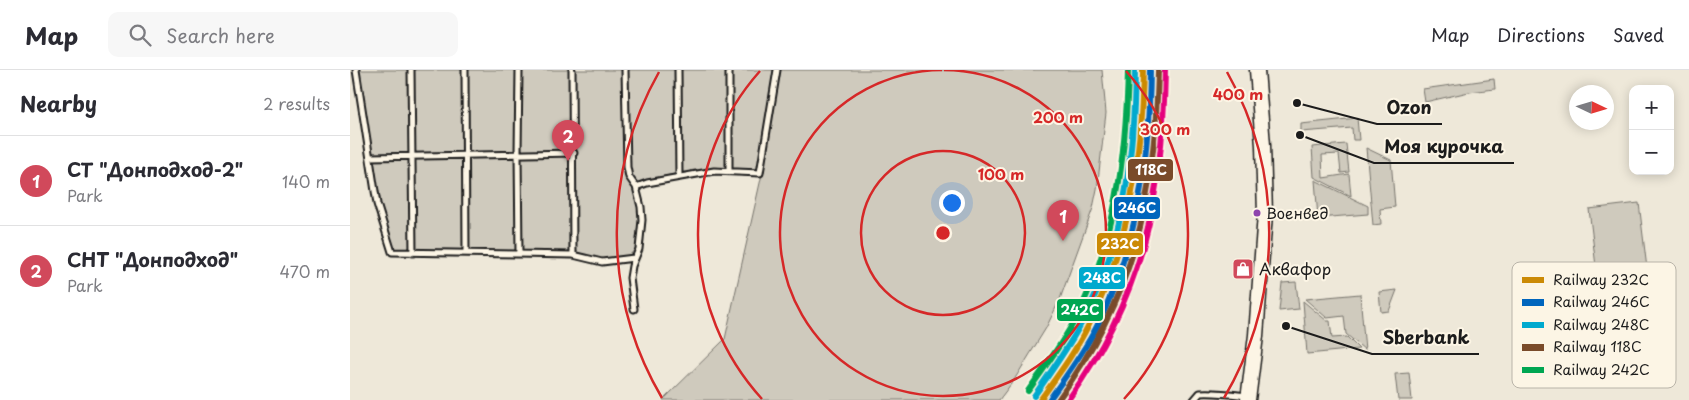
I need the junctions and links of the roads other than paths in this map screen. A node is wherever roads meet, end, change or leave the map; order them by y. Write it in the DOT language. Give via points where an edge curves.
graph roads {
  1 [pos="356,70"];
  2 [pos="411,70"];
  3 [pos="465,70"];
  4 [pos="519,70"];
  5 [pos="572,70"];
  6 [pos="625,70"];
  7 [pos="678,70"];
  8 [pos="729,70"];
  9 [pos="777,70"];
  10 [pos="1254,70"];
  11 [pos="1260,70"];
  12 [pos="1261,127"];
  13 [pos="518,153"];
  14 [pos="574,153"];
  15 [pos="465,154"];
  16 [pos="412,156"];
  17 [pos="370,157"];
  18 [pos="729,171"];
  19 [pos="680,176"];
  20 [pos="636,187"];
  21 [pos="413,253"];
  22 [pos="466,254"];
  23 [pos="519,254"];
  24 [pos="573,255"];
  25 [pos="634,258"];
  26 [pos="634,309"];
  27 [pos="1248,398"];
  28 [pos="1194,400"];
  1 -- 17 [label="street"];
  2 -- 16 [label="street"];
  3 -- 15 [label="street"];
  4 -- 13 [label="street"];
  5 -- 14 [label="street"];
  6 -- 20 [label="street" via="626,167"];
  7 -- 19 [label="street"];
  8 -- 18 [label="street"];
  9 -- 18 [label="street" via="760,173"];
  10 -- 12 [label="main road"];
  11 -- 12 [label="main road"];
  12 -- 27 [label="main road" via="1262,214"];
  13 -- 14 [label="street"];
  13 -- 15 [label="street"];
  13 -- 23 [label="street"];
  14 -- 24 [label="street"];
  15 -- 16 [label="street"];
  15 -- 22 [label="street"];
  16 -- 17 [label="street"];
  16 -- 21 [label="street"];
  17 -- 21 [label="street" via="377,204 392,252"];
  18 -- 19 [label="street"];
  19 -- 20 [label="street"];
  20 -- 25 [label="street" via="642,220 639,249"];
  21 -- 22 [label="street"];
  22 -- 23 [label="street"];
  23 -- 24 [label="street"];
  24 -- 25 [label="street" via="602,262"];
  25 -- 26 [label="street" via="630,278"];
  27 -- 28 [label="street" via="1225,392 1200,393"];
}
